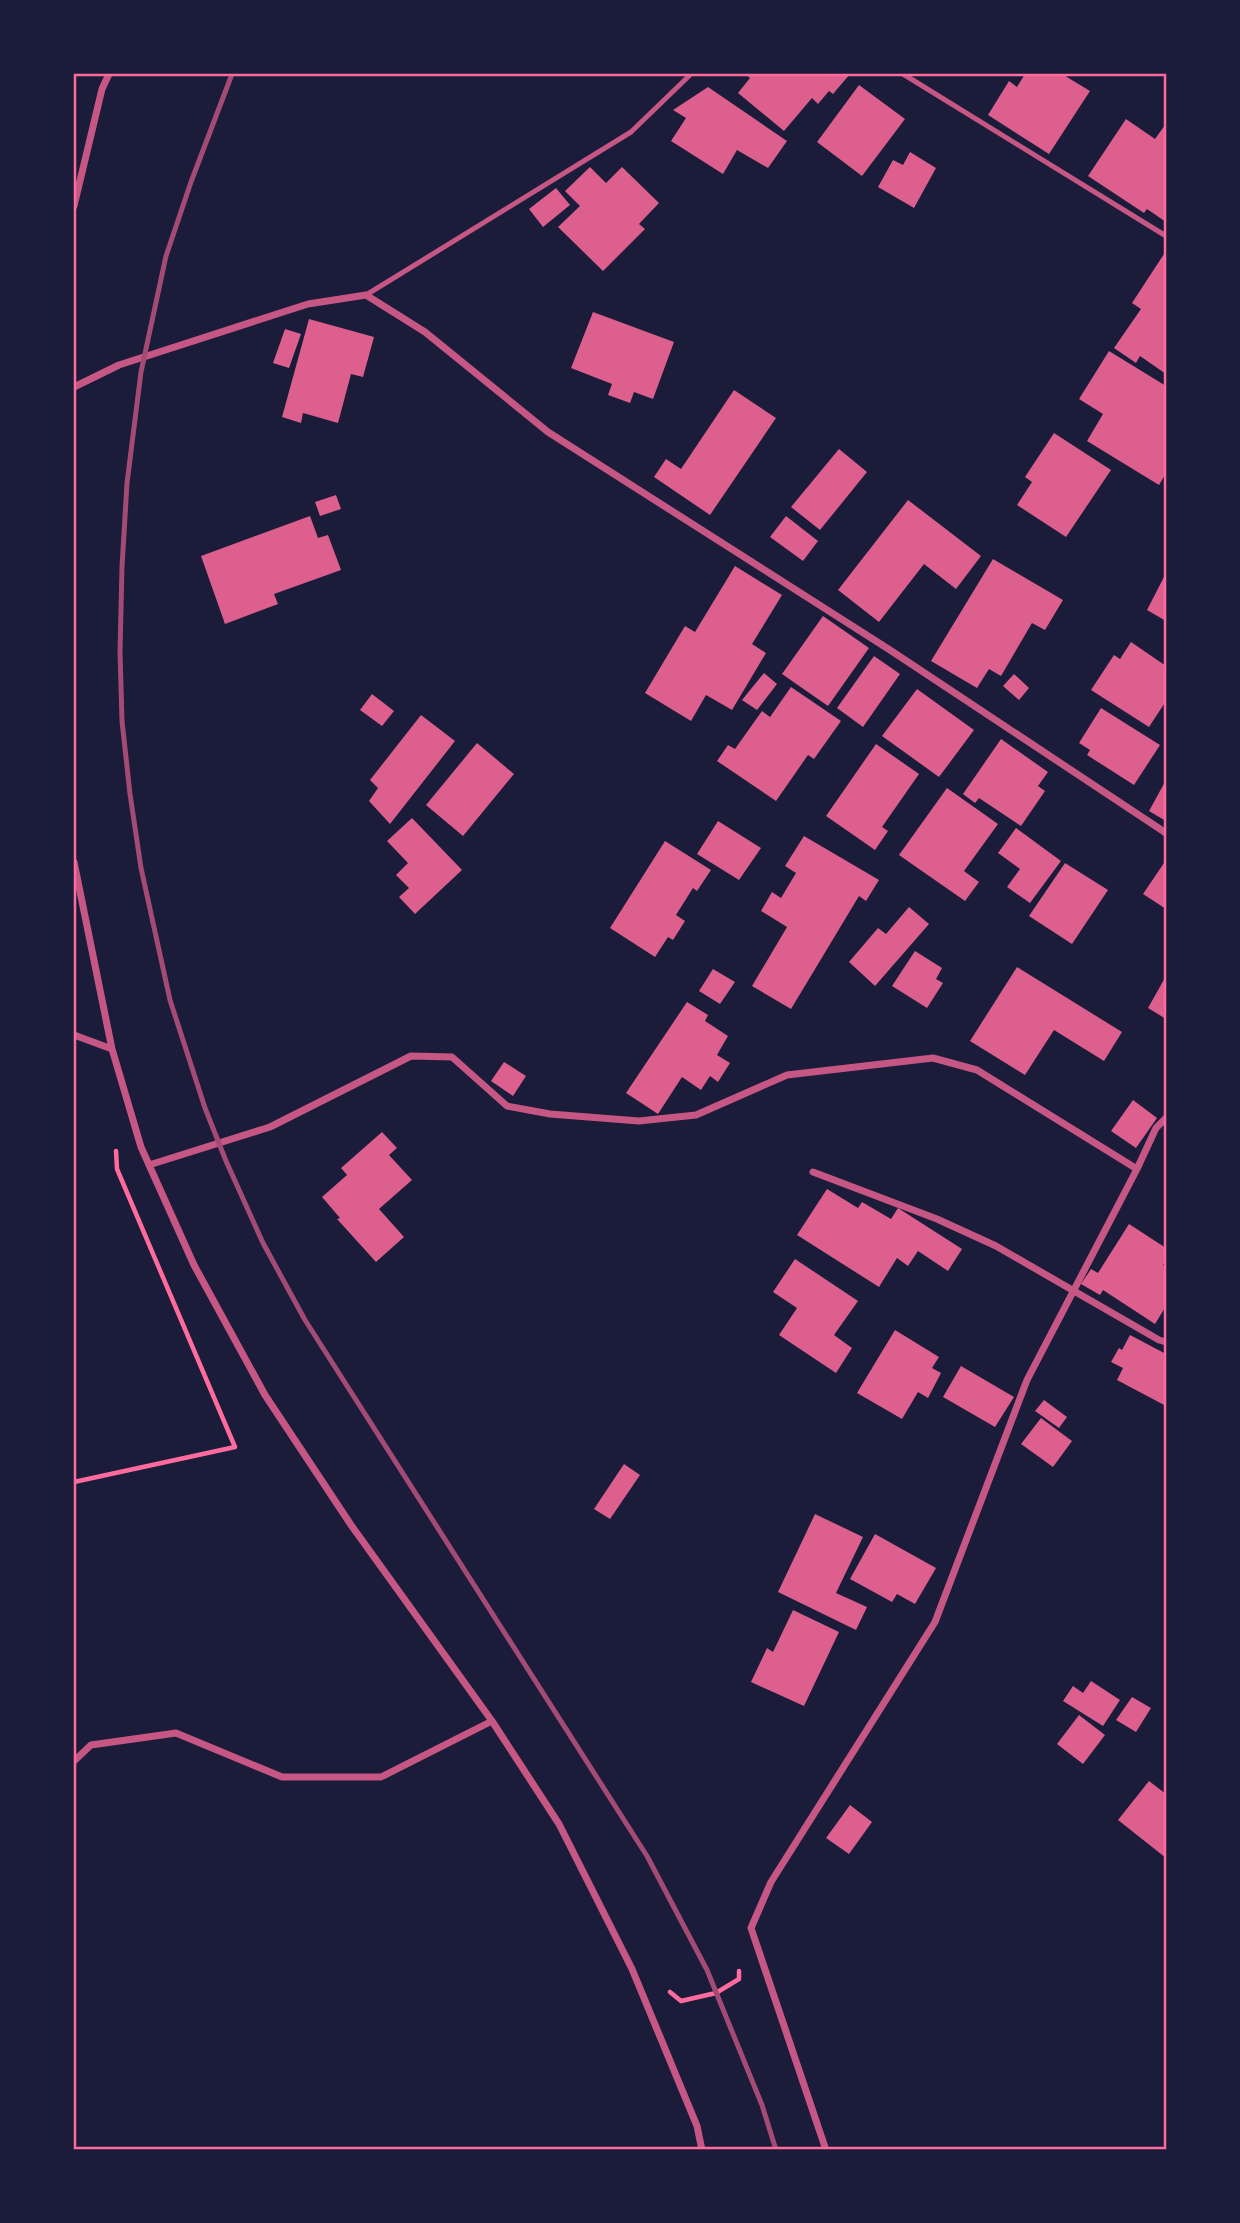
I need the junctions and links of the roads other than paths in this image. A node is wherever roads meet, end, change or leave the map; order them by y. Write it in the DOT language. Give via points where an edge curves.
graph roads {
  1 [pos="109,74"];
  2 [pos="691,74"];
  3 [pos="903,74"];
  4 [pos="74,206"];
  5 [pos="1167,236"];
  6 [pos="366,295"];
  7 [pos="74,387"];
  8 [pos="1167,833"];
  9 [pos="74,862"];
  10 [pos="74,1035"];
  11 [pos="112,1049"];
  12 [pos="1167,1118"];
  13 [pos="149,1165"];
  14 [pos="1138,1169"];
  15 [pos="813,1172"];
  16 [pos="1074,1290"];
  17 [pos="1167,1342"];
  18 [pos="492,1721"];
  19 [pos="74,1760"];
  20 [pos="702,2150"];
  21 [pos="826,2150"];
  1 -- 4 [label="street"];
  2 -- 6 [label="lane" via="631,132"];
  3 -- 5 [label="lane"];
  6 -- 7 [label="street" via="308,304 119,365"];
  6 -- 8 [label="street" via="425,332 548,432"];
  9 -- 11 [label="street"];
  10 -- 11 [label="street"];
  11 -- 13 [label="street"];
  12 -- 14 [label="street" via="1156,1128"];
  13 -- 14 [label="street" via="270,1127 411,1056 452,1057 507,1106 639,1121 696,1115 787,1075 933,1058 977,1070"];
  13 -- 18 [label="street" via="194,1265 265,1395 351,1525"];
  14 -- 16 [label="street"];
  15 -- 16 [label="street" via="937,1219"];
  16 -- 17 [label="street"];
  16 -- 21 [label="street" via="1027,1380 936,1622 771,1882 751,1927"];
  18 -- 19 [label="street" via="381,1777 282,1777 176,1732 91,1745"];
  18 -- 20 [label="street" via="559,1824 632,1969 697,2126"];
}
